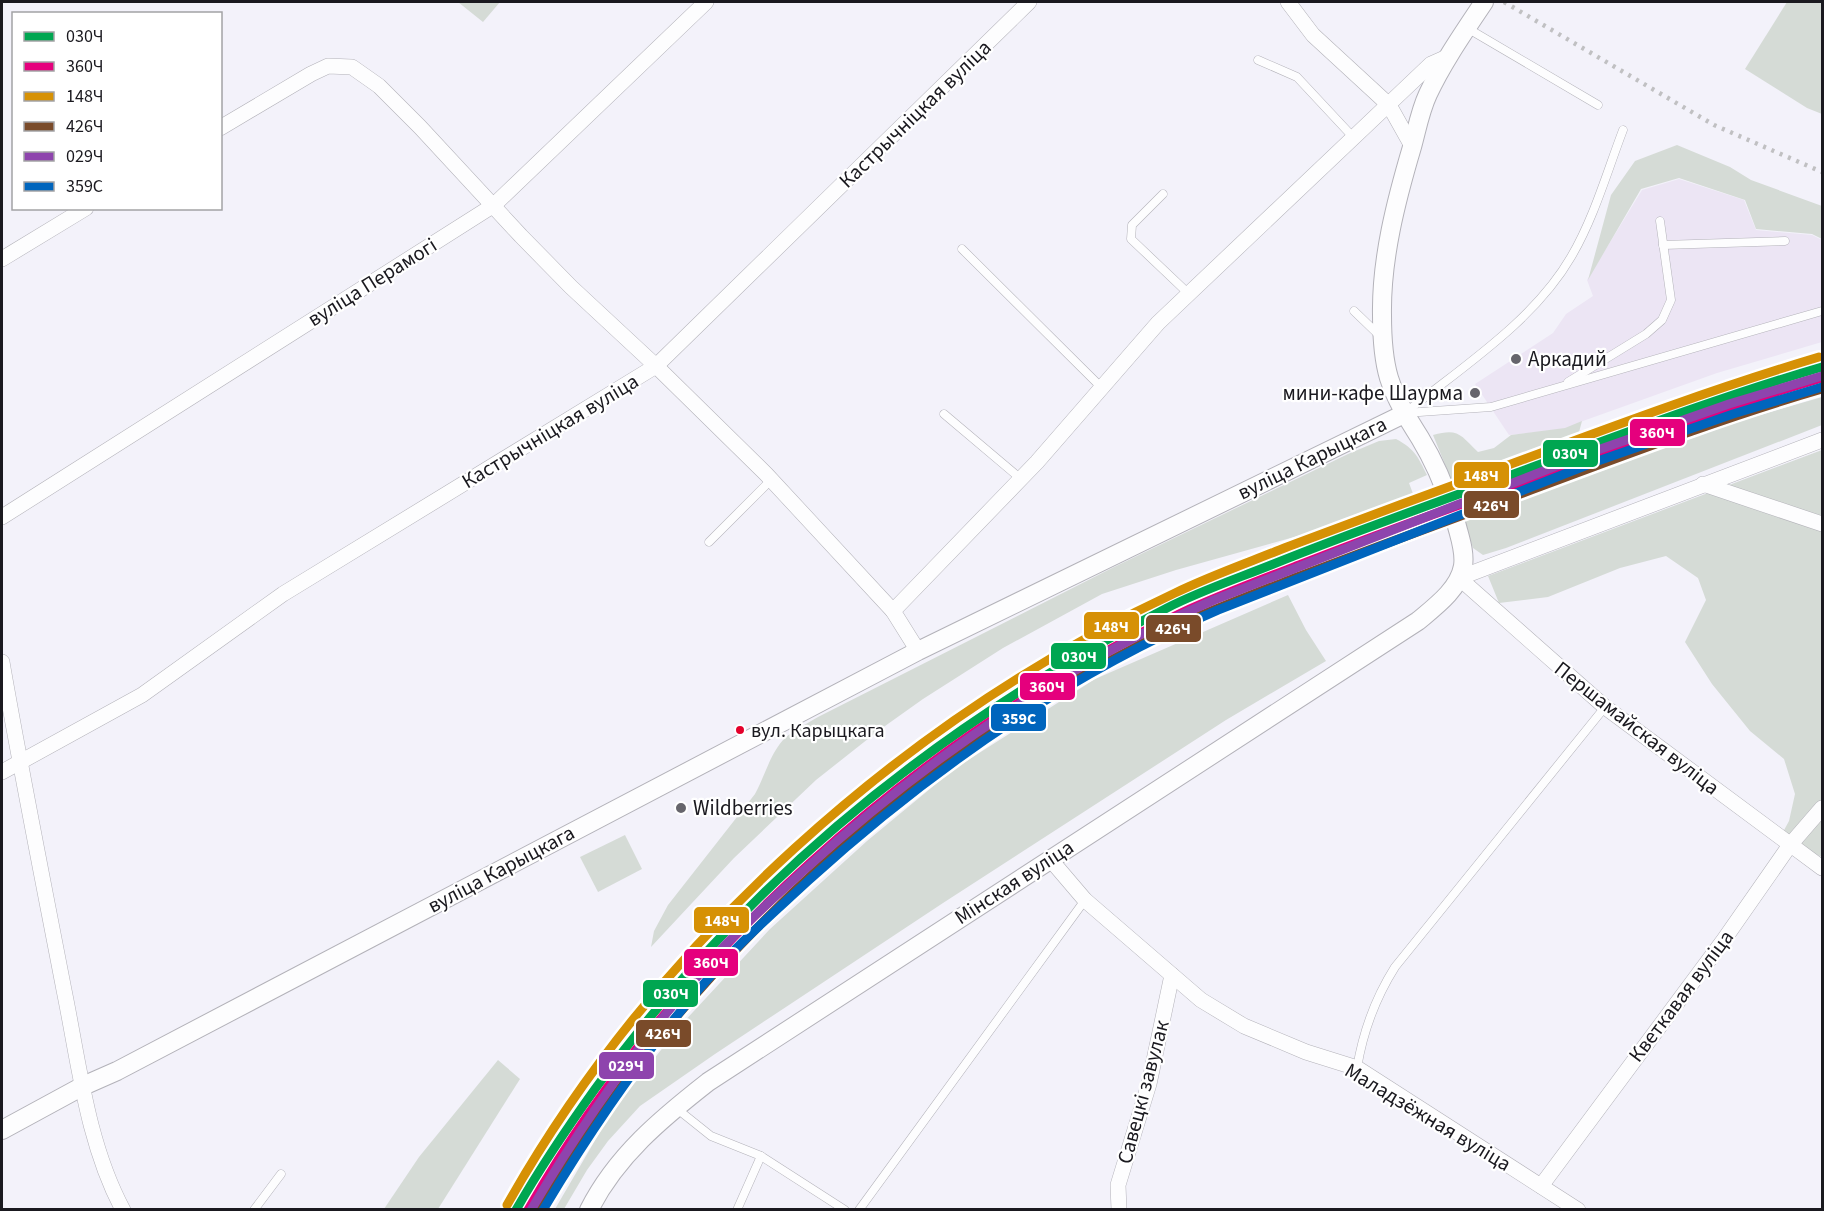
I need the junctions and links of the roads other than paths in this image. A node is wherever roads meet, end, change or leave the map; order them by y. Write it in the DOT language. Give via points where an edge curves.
graph roads {
  1 [pos="706,2"];
  2 [pos="1029,2"];
  3 [pos="1288,2"];
  4 [pos="1484,2"];
  5 [pos="1467,28"];
  6 [pos="1449,56"];
  7 [pos="1258,60"];
  8 [pos="1389,105"];
  9 [pos="1598,105"];
  10 [pos="222,127"];
  11 [pos="1623,130"];
  12 [pos="1353,137"];
  13 [pos="1412,146"];
  14 [pos="1163,194"];
  15 [pos="494,205"];
  16 [pos="83,210"];
  17 [pos="1660,221"];
  18 [pos="1785,240"];
  19 [pos="1663,245"];
  20 [pos="962,249"];
  21 [pos="2,259"];
  22 [pos="1189,294"];
  23 [pos="1354,311"];
  24 [pos="1822,311"];
  25 [pos="1383,339"];
  26 [pos="656,366"];
  27 [pos="1102,388"];
  28 [pos="1557,388"];
  29 [pos="944,414"];
  30 [pos="1404,414"];
  31 [pos="1822,440"];
  32 [pos="1021,479"];
  33 [pos="771,480"];
  34 [pos="1703,484"];
  35 [pos="2,518"];
  36 [pos="1822,524"];
  37 [pos="709,542"];
  38 [pos="1459,578"];
  39 [pos="893,611"];
  40 [pos="918,651"];
  41 [pos="2,662"];
  42 [pos="1605,707"];
  43 [pos="19,762"];
  44 [pos="2,772"];
  45 [pos="1822,808"];
  46 [pos="1790,845"];
  47 [pos="1050,858"];
  48 [pos="1822,868"];
  49 [pos="1084,900"];
  50 [pos="1172,975"];
  51 [pos="1356,1068"];
  52 [pos="83,1086"];
  53 [pos="675,1107"];
  54 [pos="2,1130"];
  55 [pos="761,1156"];
  56 [pos="281,1174"];
  57 [pos="1541,1186"];
  58 [pos="123,1209"];
  59 [pos="254,1209"];
  60 [pos="589,1209"];
  61 [pos="737,1209"];
  62 [pos="845,1209"];
  63 [pos="859,1209"];
  64 [pos="1119,1209"];
  65 [pos="1578,1209"];
  1 -- 15 [label="street, вуліца Перамогі"];
  2 -- 26 [label="street, Кастрычніцкая вуліца"];
  3 -- 8 [label="street" via="1313,35"];
  4 -- 5 [label="street, вуліца Карыцкага"];
  5 -- 6 [label="street, вуліца Карыцкага"];
  5 -- 9 [label="lane"];
  6 -- 8 [label="street, вуліца Карыцкага" via="1431,64"];
  6 -- 13 [label="street, вуліца Карыцкага" via="1427,95"];
  7 -- 12 [label="lane" via="1297,77"];
  8 -- 12 [label="street, вуліца Карыцкага"];
  8 -- 13 [label="street"];
  10 -- 15 [label="street" via="328,66 352,67 379,86"];
  11 -- 30 [label="lane" via="1585,230 1558,277 1518,322"];
  12 -- 22 [label="street, вуліца Карыцкага"];
  13 -- 25 [label="street, вуліца Карыцкага" via="1392,226 1382,291"];
  14 -- 22 [label="lane" via="1132,225 1131,239"];
  15 -- 26 [label="street" via="571,287"];
  15 -- 35 [label="street, вуліца Перамогі"];
  16 -- 21 [label="street"];
  17 -- 19 [label="lane"];
  18 -- 19 [label="lane"];
  19 -- 28 [label="lane" via="1671,300 1662,320 1646,334"];
  20 -- 27 [label="lane"];
  22 -- 27 [label="street, вуліца Карыцкага" via="1158,322"];
  23 -- 25 [label="lane"];
  24 -- 28 [label="lane"];
  25 -- 30 [label="street, вуліца Карыцкага" via="1389,380"];
  26 -- 33 [label="street"];
  26 -- 43 [label="street, Кастрычніцкая вуліца" via="283,594 142,695"];
  27 -- 32 [label="street, вуліца Карыцкага"];
  28 -- 30 [label="lane" via="1491,407"];
  29 -- 32 [label="lane"];
  30 -- 38 [label="street" via="1430,457 1451,506 1462,547"];
  30 -- 40 [label="street, вуліца Карыцкага"];
  31 -- 34 [label="street"];
  32 -- 39 [label="street, вуліца Карыцкага"];
  33 -- 37 [label="lane"];
  33 -- 39 [label="street"];
  34 -- 36 [label="street"];
  34 -- 38 [label="street"];
  38 -- 42 [label="street, Першамайская вуліца"];
  38 -- 47 [label="street, Мінская вуліца" via="1418,621"];
  39 -- 40 [label="street"];
  40 -- 52 [label="street, вуліца Карыцкага"];
  41 -- 43 [label="street"];
  42 -- 46 [label="street, Першамайская вуліца"];
  42 -- 51 [label="lane" via="1395,967 1374,1006"];
  43 -- 44 [label="street, Кастрычніцкая вуліца"];
  43 -- 52 [label="street"];
  45 -- 46 [label="street, Кветкавая вуліца"];
  46 -- 48 [label="street, Першамайская вуліца"];
  46 -- 57 [label="street, Кветкавая вуліца"];
  47 -- 49 [label="street, Маладзёжная вуліца"];
  47 -- 53 [label="street, Мінская вуліца"];
  49 -- 50 [label="street, Маладзёжная вуліца"];
  49 -- 63 [label="lane"];
  50 -- 51 [label="street, Маладзёжная вуліца" via="1201,1000 1244,1026"];
  50 -- 64 [label="street, Савецкі завулак" via="1149,1084 1118,1185"];
  51 -- 57 [label="street, Маладзёжная вуліца"];
  52 -- 54 [label="street, вуліца Карыцкага"];
  52 -- 58 [label="street" via="97,1148"];
  53 -- 55 [label="lane" via="711,1136"];
  53 -- 60 [label="street, Мінская вуліца" via="632,1149"];
  55 -- 61 [label="lane"];
  55 -- 62 [label="lane"];
  56 -- 59 [label="lane"];
  57 -- 65 [label="street, Маладзёжная вуліца"];
}
